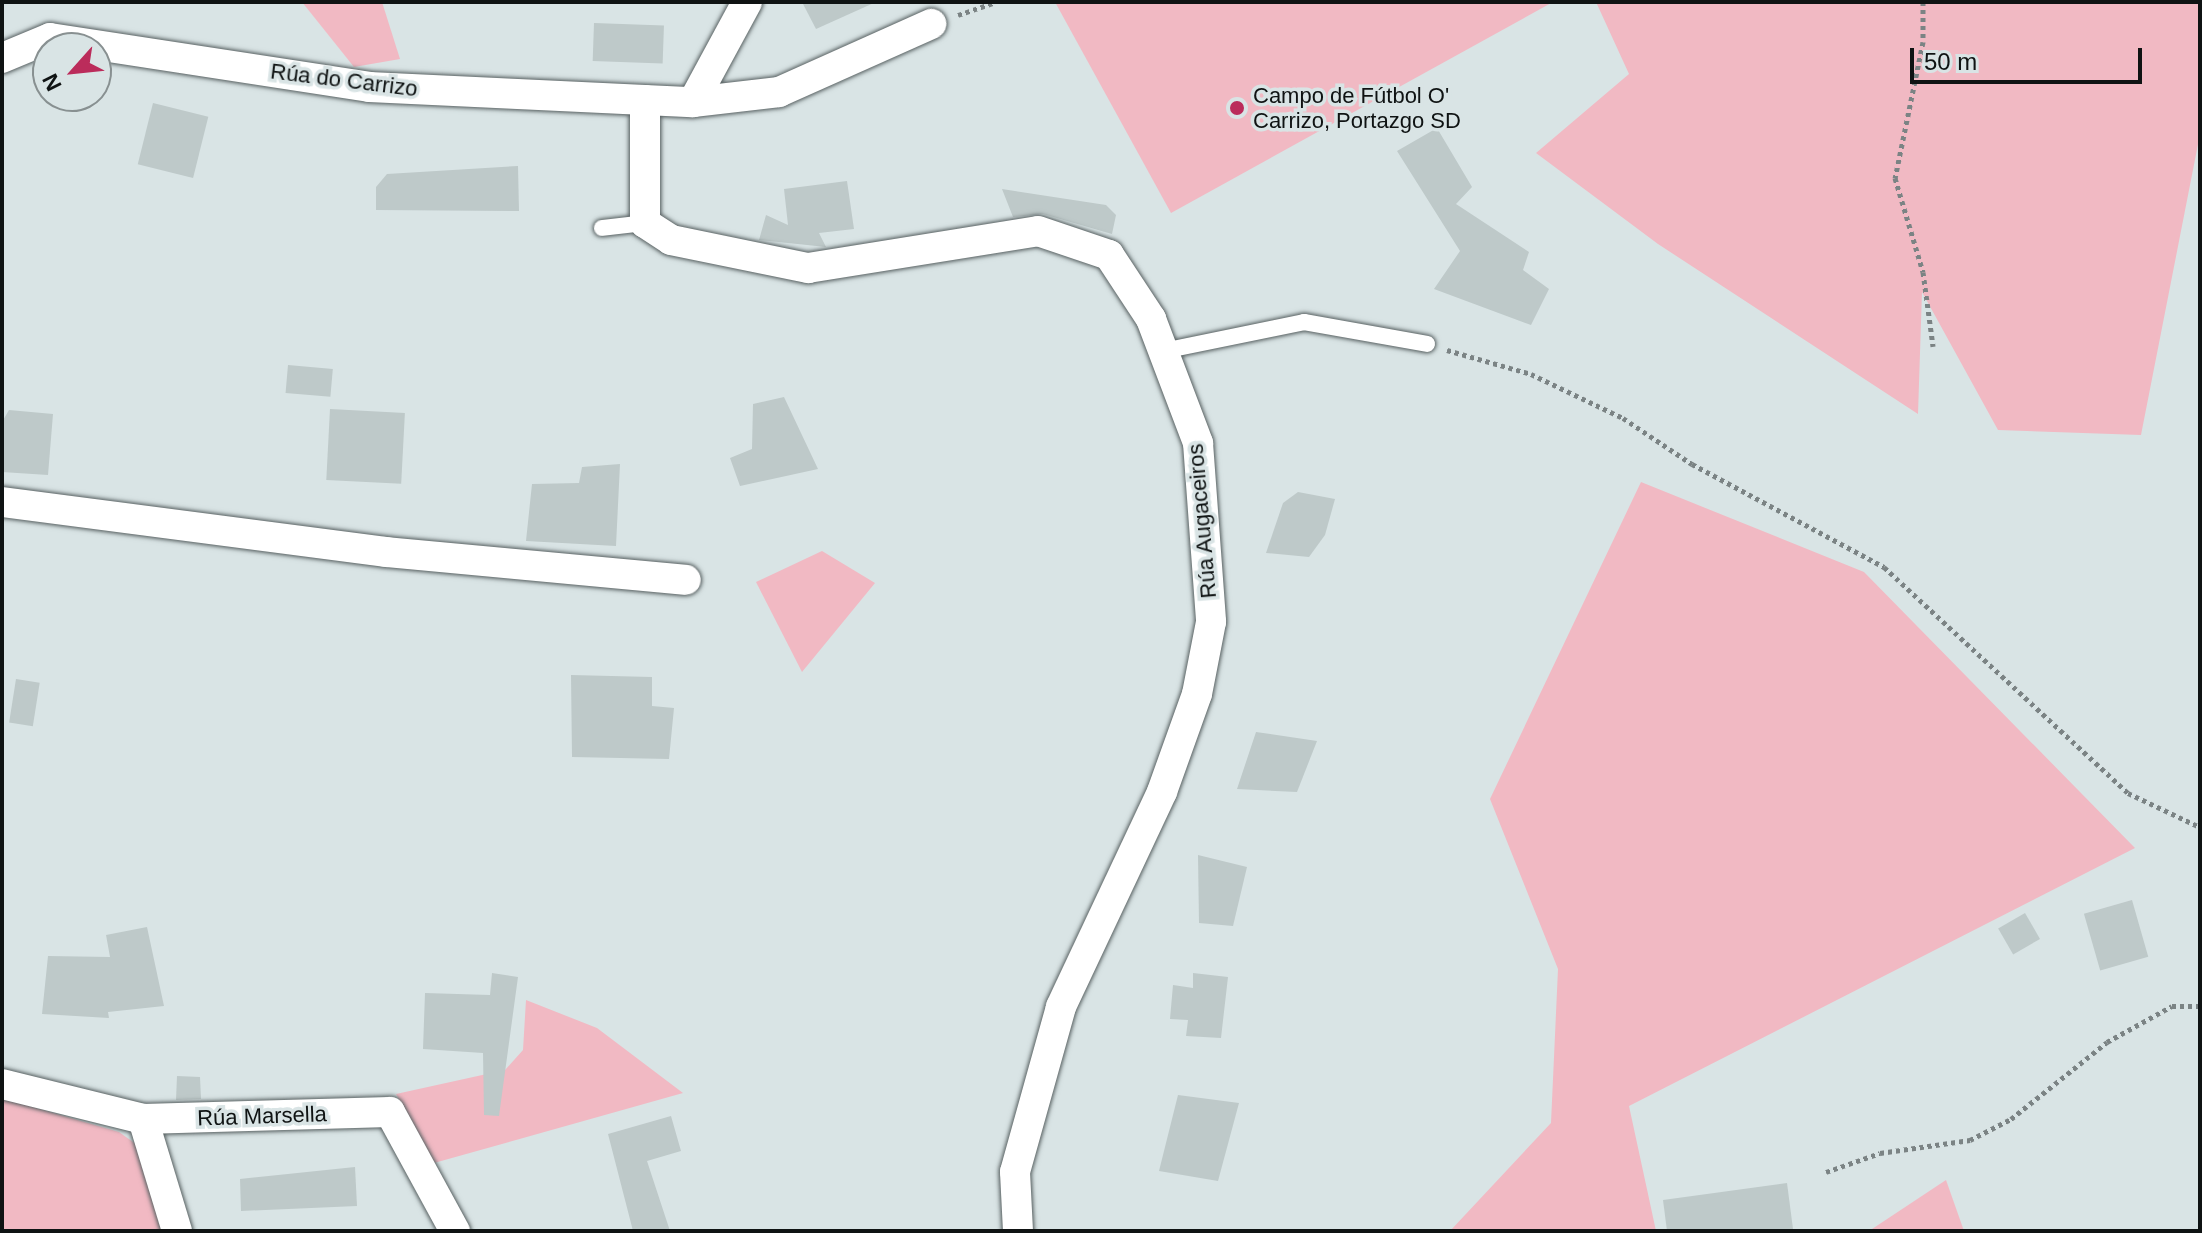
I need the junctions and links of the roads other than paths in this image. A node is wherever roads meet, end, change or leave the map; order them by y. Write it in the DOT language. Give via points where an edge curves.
graph roads {
  1 [pos="747,2"];
  2 [pos="931,24"];
  3 [pos="2,58"];
  4 [pos="645,100"];
  5 [pos="693,102"];
  6 [pos="645,223"];
  7 [pos="602,228"];
  8 [pos="1427,344"];
  9 [pos="1163,351"];
  10 [pos="2,502"];
  11 [pos="686,580"];
  12 [pos="2,1084"];
  13 [pos="143,1119"];
  14 [pos="177,1231"];
  15 [pos="455,1231"];
  16 [pos="1018,1231"];
  1 -- 5 [label="street"];
  2 -- 5 [label="street, Rúa do Carrizo" via="779,92"];
  3 -- 4 [label="street, Rúa do Carrizo" via="50,38 369,87"];
  4 -- 5 [label="street, Rúa do Carrizo"];
  4 -- 6 [label="street"];
  6 -- 7 [label="lane"];
  6 -- 9 [label="street, Rúa Augaceiros" via="671,240 808,268 1038,231 1109,255"];
  8 -- 9 [label="lane" via="1304,322"];
  9 -- 16 [label="street, Rúa Augaceiros" via="1198,443 1211,622 1197,694 1162,792 1061,1007 1015,1172"];
  10 -- 11 [label="street" via="370,550"];
  12 -- 13 [label="street, Rúa Marsella"];
  13 -- 14 [label="street"];
  13 -- 15 [label="street, Rúa Marsella" via="390,1112"];
}
